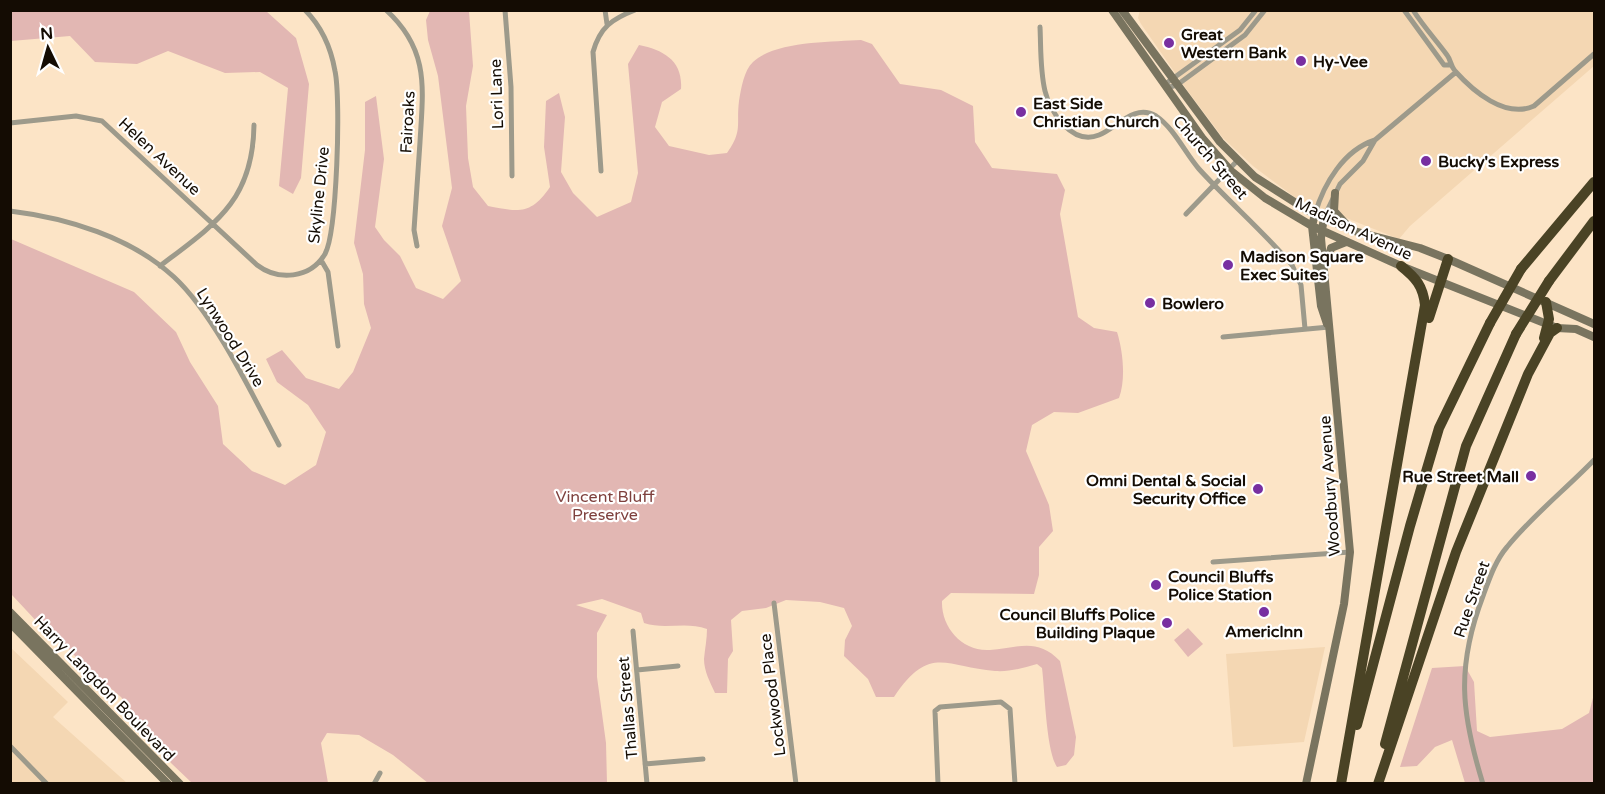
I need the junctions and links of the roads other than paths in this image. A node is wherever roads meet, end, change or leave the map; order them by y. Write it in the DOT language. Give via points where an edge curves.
graph roads {
  1 [pos="305,10"];
  2 [pos="386,10"];
  3 [pos="505,10"];
  4 [pos="605,10"];
  5 [pos="635,10"];
  6 [pos="1112,10"];
  7 [pos="1256,10"];
  8 [pos="1265,10"];
  9 [pos="1404,10"];
  10 [pos="1413,10"];
  11 [pos="1127,12"];
  12 [pos="1119,23"];
  13 [pos="607,24"];
  14 [pos="1040,27"];
  15 [pos="1594,54"];
  16 [pos="1451,65"];
  17 [pos="1456,72"];
  18 [pos="1175,82"];
  19 [pos="1166,88"];
  20 [pos="10,123"];
  21 [pos="254,125"];
  22 [pos="1376,140"];
  23 [pos="1237,161"];
  24 [pos="1230,170"];
  25 [pos="601,171"];
  26 [pos="512,176"];
  27 [pos="1594,182"];
  28 [pos="1214,185"];
  29 [pos="1335,193"];
  30 [pos="10,211"];
  31 [pos="1186,214"];
  32 [pos="1315,214"];
  33 [pos="1324,217"];
  34 [pos="1594,222"];
  35 [pos="213,226"];
  36 [pos="1312,226"];
  37 [pos="1321,230"];
  38 [pos="1354,231"];
  39 [pos="1350,242"];
  40 [pos="417,246"];
  41 [pos="1448,259"];
  42 [pos="321,260"];
  43 [pos="160,266"];
  44 [pos="1401,266"];
  45 [pos="1326,277"];
  46 [pos="1441,280"];
  47 [pos="1546,302"];
  48 [pos="1594,324"];
  49 [pos="1553,326"];
  50 [pos="1329,327"];
  51 [pos="1305,329"];
  52 [pos="1223,337"];
  53 [pos="1594,337"];
  54 [pos="1420,345"];
  55 [pos="338,346"];
  56 [pos="279,445"];
  57 [pos="1594,460"];
  58 [pos="1350,552"];
  59 [pos="1213,562"];
  60 [pos="774,603"];
  61 [pos="10,612"];
  62 [pos="10,623"];
  63 [pos="633,631"];
  64 [pos="678,666"];
  65 [pos="637,670"];
  66 [pos="10,746"];
  67 [pos="703,759"];
  68 [pos="645,764"];
  69 [pos="380,772"];
  70 [pos="47,783"];
  71 [pos="168,783"];
  72 [pos="180,783"];
  73 [pos="374,783"];
  74 [pos="647,783"];
  75 [pos="796,783"];
  76 [pos="938,783"];
  77 [pos="1015,783"];
  78 [pos="1306,783"];
  79 [pos="1341,783"];
  80 [pos="1376,783"];
  81 [pos="1483,783"];
  1 -- 42 [label="street, Skyline Drive" via="326,40 338,90 330,236"];
  2 -- 40 [label="street, Fairoaks" via="409,36 421,70 424,109 414,230"];
  3 -- 26 [label="street, Lori Lane"];
  4 -- 13 [label="street"];
  5 -- 13 [label="street"];
  6 -- 12 [label="main road, Madison Avenue"];
  7 -- 18 [label="street" via="1240,30"];
  8 -- 18 [label="street" via="1245,35"];
  9 -- 16 [label="street" via="1444,66"];
  10 -- 16 [label="street" via="1451,59"];
  11 -- 12 [label="main road"];
  11 -- 18 [label="main road, Madison Avenue"];
  12 -- 19 [label="main road, Madison Avenue"];
  13 -- 25 [label="street" via="596,40 593,56"];
  14 -- 28 [label="street, Church Street" via="1047,98 1070,131 1093,137 1132,114 1152,114 1164,123"];
  15 -- 17 [label="street" via="1534,106 1523,110 1495,104"];
  16 -- 17 [label="street"];
  17 -- 22 [label="street"];
  18 -- 19 [label="street"];
  18 -- 23 [label="main road, Madison Avenue"];
  19 -- 24 [label="main road, Madison Avenue"];
  20 -- 35 [label="street, Helen Avenue" via="76,116 102,121"];
  21 -- 35 [label="street" via="252,157 243,185"];
  22 -- 29 [label="street"];
  22 -- 32 [label="street" via="1363,144 1340,166"];
  23 -- 24 [label="street"];
  23 -- 32 [label="main road, Madison Avenue" via="1272,190"];
  24 -- 28 [label="street"];
  24 -- 36 [label="main road, Madison Avenue" via="1265,198"];
  27 -- 79 [label="highway, bridge" via="1521,269 1439,428"];
  28 -- 31 [label="street"];
  28 -- 51 [label="street, Church Street" via="1296,270"];
  29 -- 33 [label="street"];
  29 -- 38 [label="main road" via="1334,211"];
  30 -- 43 [label="street, Lynwood Drive" via="86,227"];
  32 -- 33 [label="main road, Madison Avenue"];
  32 -- 36 [label="main road, Woodbury Avenue"];
  33 -- 37 [label="main road, Woodbury Avenue"];
  33 -- 38 [label="main road, Madison Avenue"];
  34 -- 80 [label="highway, bridge" via="1549,281 1516,334 1466,446"];
  35 -- 42 [label="street, Skyline Drive" via="270,273 297,275"];
  35 -- 43 [label="street"];
  36 -- 37 [label="main road, Madison Avenue"];
  36 -- 50 [label="main road, Woodbury Avenue" via="1321,306"];
  37 -- 39 [label="main road, Madison Avenue"];
  37 -- 45 [label="main road, Woodbury Avenue"];
  38 -- 41 [label="main road, Madison Avenue"];
  39 -- 44 [label="main road, Madison Avenue"];
  39 -- 45 [label="main road" via="1331,248"];
  41 -- 46 [label="highway"];
  41 -- 47 [label="main road, Madison Avenue"];
  42 -- 55 [label="street" via="328,272"];
  43 -- 56 [label="street, Lynwood Drive" via="182,285 209,321"];
  44 -- 46 [label="main road, Madison Avenue"];
  44 -- 54 [label="highway" via="1417,279 1424,292"];
  45 -- 50 [label="main road, Woodbury Avenue"];
  46 -- 49 [label="main road, Madison Avenue"];
  46 -- 54 [label="highway"];
  47 -- 48 [label="main road, Madison Avenue"];
  47 -- 49 [label="highway"];
  49 -- 53 [label="main road, Madison Avenue" via="1576,329"];
  49 -- 80 [label="highway" via="1528,374 1456,552"];
  50 -- 51 [label="street"];
  50 -- 58 [label="main road, Woodbury Avenue"];
  51 -- 52 [label="street"];
  54 -- 79 [label="highway"];
  57 -- 81 [label="street, Rue Street" via="1506,548 1480,603 1465,663 1463,692"];
  58 -- 59 [label="street"];
  58 -- 78 [label="main road, Woodbury Avenue" via="1344,604"];
  60 -- 75 [label="street, Lockwood Place"];
  61 -- 72 [label="main road, Harry Langdon Boulevard"];
  62 -- 71 [label="main road, Harry Langdon Boulevard"];
  63 -- 65 [label="street, Thallas Street"];
  64 -- 65 [label="street"];
  65 -- 68 [label="street, Thallas Street"];
  66 -- 70 [label="street"];
  67 -- 68 [label="street"];
  68 -- 74 [label="street, Thallas Street"];
  69 -- 73 [label="street"];
  76 -- 77 [label="street" via="935,711 940,707 1001,702 1010,709"];
}
